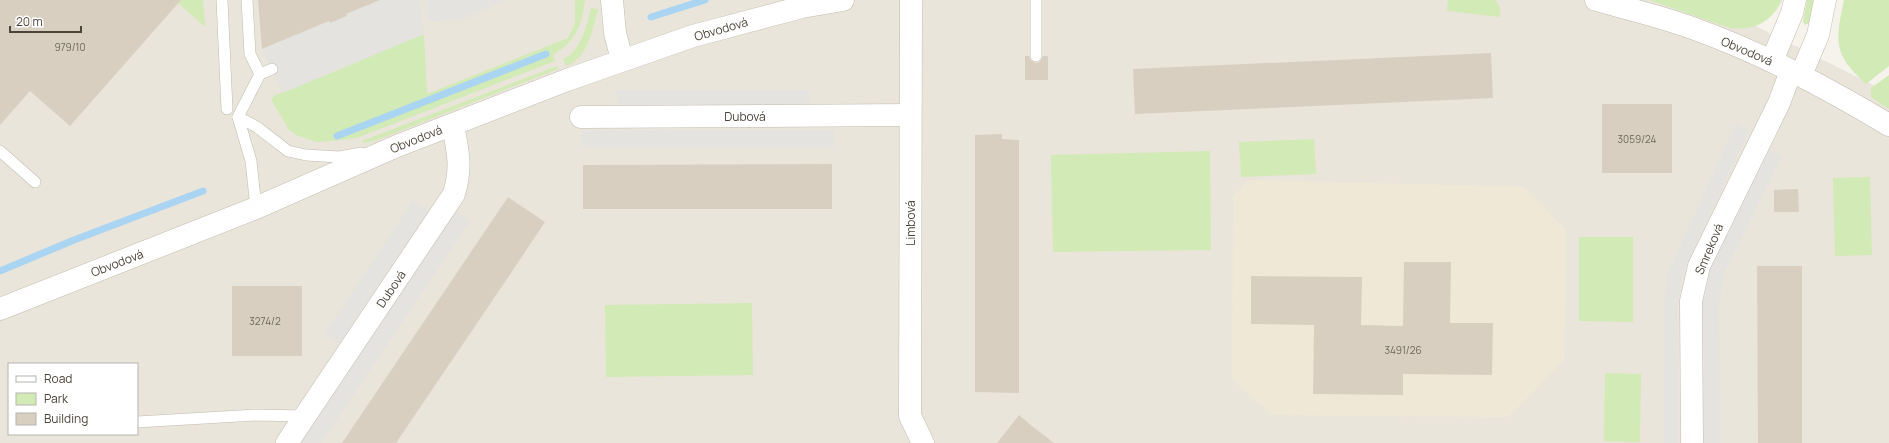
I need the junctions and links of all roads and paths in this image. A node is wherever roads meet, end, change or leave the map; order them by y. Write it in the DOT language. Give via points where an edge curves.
graph roads {
  1 [pos="222,0"];
  2 [pos="247,0"];
  3 [pos="612,0"];
  4 [pos="843,0"];
  5 [pos="911,0"];
  6 [pos="1036,0"];
  7 [pos="1596,0"];
  8 [pos="1795,0"];
  9 [pos="1826,0"];
  10 [pos="1036,56"];
  11 [pos="622,60"];
  12 [pos="1772,61"];
  13 [pos="272,69"];
  14 [pos="1796,73"];
  15 [pos="260,74"];
  16 [pos="227,109"];
  17 [pos="910,115"];
  18 [pos="238,117"];
  19 [pos="581,117"];
  20 [pos="453,125"];
  21 [pos="1889,125"];
  22 [pos="397,146"];
  23 [pos="0,151"];
  24 [pos="35,182"];
  25 [pos="256,208"];
  26 [pos="0,309"];
  27 [pos="306,416"];
  28 [pos="138,422"];
  29 [pos="287,443"];
  30 [pos="923,443"];
  31 [pos="1692,443"];
  1 -- 16 [label="lane"];
  2 -- 15 [label="lane" via="250,54"];
  3 -- 11 [label="street" via="615,33"];
  4 -- 11 [label="street, Obvodová" via="747,21"];
  5 -- 17 [label="street, Limbová"];
  6 -- 10 [label="lane"];
  7 -- 12 [label="street, Obvodová" via="1696,29"];
  8 -- 12 [label="street"];
  9 -- 14 [label="street, Smreková" via="1818,35"];
  11 -- 20 [label="street, Obvodová"];
  12 -- 14 [label="street, Obvodová"];
  13 -- 15 [label="lane"];
  14 -- 21 [label="street, Obvodová"];
  14 -- 31 [label="street, Smreková" via="1699,266 1691,301"];
  15 -- 18 [label="lane"];
  17 -- 19 [label="street, Dubová"];
  17 -- 30 [label="street, Limbová" via="910,416"];
  18 -- 22 [label="lane" via="257,126 288,151 306,155 339,157"];
  18 -- 25 [label="lane" via="250,161"];
  20 -- 22 [label="street, Obvodová"];
  20 -- 27 [label="street, Dubová" via="460,162 454,194"];
  22 -- 25 [label="street, Obvodová"];
  23 -- 24 [label="lane"];
  25 -- 26 [label="street, Obvodová"];
  27 -- 28 [label="lane" via="256,415"];
  27 -- 29 [label="street, Dubová"];
}
